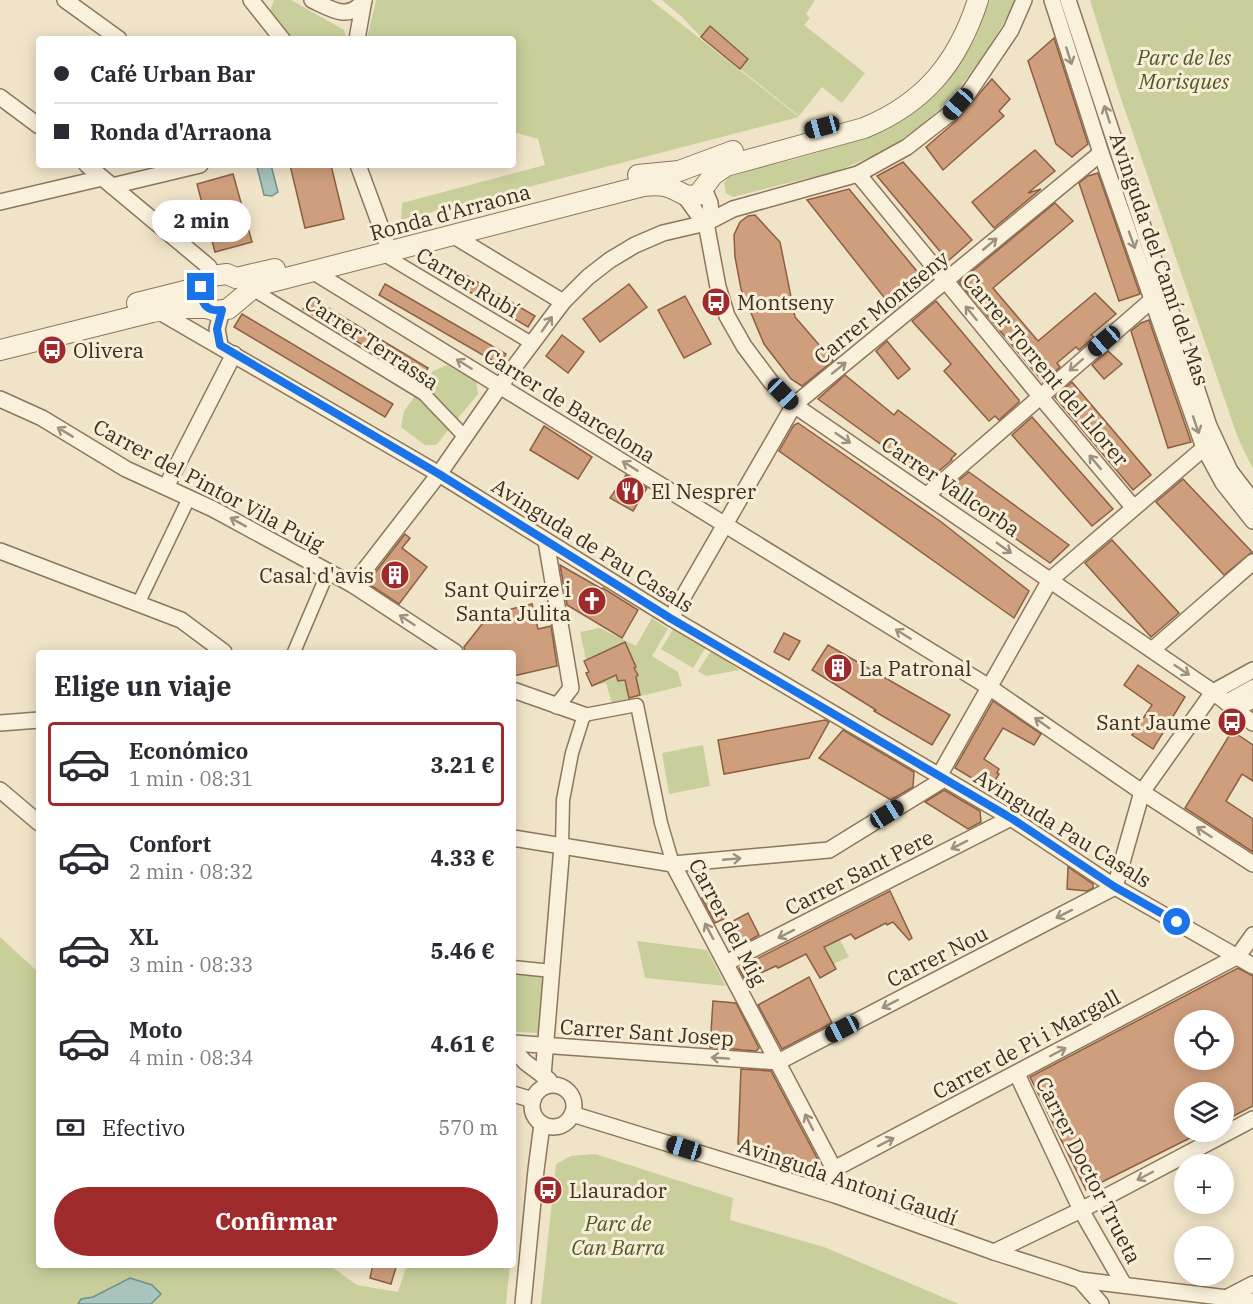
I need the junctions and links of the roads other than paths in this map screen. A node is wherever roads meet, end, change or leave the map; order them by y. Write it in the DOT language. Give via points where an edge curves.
graph roads {
  1 [pos="65,0"];
  2 [pos="251,0"];
  3 [pos="312,0"];
  4 [pos="364,0"];
  5 [pos="965,0"];
  6 [pos="978,0"];
  7 [pos="1024,0"];
  8 [pos="1052,0"];
  9 [pos="1068,0"];
  10 [pos="263,6"];
  11 [pos="115,36"];
  12 [pos="280,36"];
  13 [pos="358,36"];
  14 [pos="0,98"];
  15 [pos="36,124"];
  16 [pos="1101,153"];
  17 [pos="91,168"];
  18 [pos="184,168"];
  19 [pos="361,169"];
  20 [pos="858,174"];
  21 [pos="683,180"];
  22 [pos="107,182"];
  23 [pos="705,187"];
  24 [pos="0,202"];
  25 [pos="706,223"];
  26 [pos="454,236"];
  27 [pos="384,248"];
  28 [pos="314,272"];
  29 [pos="206,281"];
  30 [pos="945,281"];
  31 [pos="231,297"];
  32 [pos="1153,299"];
  33 [pos="563,302"];
  34 [pos="158,311"];
  35 [pos="0,337"];
  36 [pos="533,344"];
  37 [pos="220,345"];
  38 [pos="0,350"];
  39 [pos="234,354"];
  40 [pos="500,386"];
  41 [pos="1040,396"];
  42 [pos="0,399"];
  43 [pos="794,405"];
  44 [pos="465,437"];
  45 [pos="1204,448"];
  46 [pos="439,474"];
  47 [pos="166,487"];
  48 [pos="927,495"];
  49 [pos="189,498"];
  50 [pos="1253,501"];
  51 [pos="1133,507"];
  52 [pos="1253,521"];
  53 [pos="725,524"];
  54 [pos="546,541"];
  55 [pos="0,551"];
  56 [pos="1253,562"];
  57 [pos="328,572"];
  58 [pos="1050,580"];
  59 [pos="353,585"];
  60 [pos="138,604"];
  61 [pos="670,618"];
  62 [pos="221,650"];
  63 [pos="295,650"];
  64 [pos="452,650"];
  65 [pos="1152,650"];
  66 [pos="1253,670"];
  67 [pos="1253,686"];
  68 [pos="989,687"];
  69 [pos="516,691"];
  70 [pos="1253,700"];
  71 [pos="1225,701"];
  72 [pos="557,706"];
  73 [pos="584,716"];
  74 [pos="36,720"];
  75 [pos="0,723"];
  76 [pos="1253,723"];
  77 [pos="941,777"];
  78 [pos="0,790"];
  79 [pos="1142,792"];
  80 [pos="1011,818"];
  81 [pos="36,820"];
  82 [pos="516,838"];
  83 [pos="562,846"];
  84 [pos="674,864"];
  85 [pos="1253,864"];
  86 [pos="1115,887"];
  87 [pos="1253,935"];
  88 [pos="1238,956"];
  89 [pos="726,963"];
  90 [pos="1253,966"];
  91 [pos="516,967"];
  92 [pos="552,971"];
  93 [pos="516,1043"];
  94 [pos="546,1046"];
  95 [pos="516,1052"];
  96 [pos="778,1062"];
  97 [pos="1017,1074"];
  98 [pos="543,1076"];
  99 [pos="562,1087"];
  100 [pos="516,1095"];
  101 [pos="533,1100"];
  102 [pos="572,1114"];
  103 [pos="1253,1119"];
  104 [pos="542,1124"];
  105 [pos="834,1168"];
  106 [pos="835,1195"];
  107 [pos="1081,1210"];
  108 [pos="994,1252"];
  109 [pos="520,1255"];
  110 [pos="1080,1280"];
  111 [pos="1253,1284"];
  112 [pos="1124,1285"];
  113 [pos="1226,1298"];
  114 [pos="1253,1302"];
  115 [pos="523,1304"];
  116 [pos="1101,1304"];
  1 -- 11 [label="street"];
  2 -- 10 [label="street"];
  3 -- 4 [label="street" via="343,12 358,8"];
  4 -- 13 [label="street"];
  5 -- 21 [label="street, Ronda d'Arraona" via="942,51 911,86 893,99 860,115 729,152"];
  6 -- 23 [label="street" via="965,38 920,96 864,128 726,166"];
  7 -- 20 [label="street" via="987,68 948,115 907,147"];
  8 -- 16 [label="street, Avinguda del Camí del Mas, one-way"];
  50 -- 9 [label="street, Avinguda del Camí del Mas, one-way" via="1230,471 1209,426"];
  10 -- 12 [label="street"];
  14 -- 15 [label="street"];
  30 -- 16 [label="street, Carrer Montseny, one-way"];
  16 -- 32 [label="street, Avinguda del Camí del Mas, one-way"];
  17 -- 22 [label="street"];
  18 -- 22 [label="street"];
  19 -- 27 [label="street"];
  20 -- 25 [label="street" via="733,209"];
  20 -- 30 [label="street, Carrer Torrent del Llorer"];
  21 -- 23 [label="street" via="704,174"];
  21 -- 25 [label="street, Carrer Vallcorba"];
  21 -- 26 [label="street, Ronda d'Arraona" via="644,186"];
  21 -- 27 [label="street, Ronda d'Arraona" via="640,174"];
  22 -- 24 [label="street"];
  22 -- 29 [label="street" via="209,267"];
  23 -- 25 [label="street, Carrer Vallcorba" via="711,212"];
  25 -- 33 [label="street" via="663,233 635,246 602,266"];
  25 -- 43 [label="street, Carrer Vallcorba" via="727,316 771,382"];
  26 -- 27 [label="street, Ronda d'Arraona"];
  26 -- 33 [label="street"];
  27 -- 28 [label="street, Ronda d'Arraona"];
  27 -- 31 [label="street, Ronda d'Arraona"];
  27 -- 36 [label="street, Carrer Rubí"];
  28 -- 31 [label="street, Ronda d'Arraona" via="267,283"];
  40 -- 28 [label="street, Carrer de Barcelona, one-way"];
  29 -- 31 [label="street, Ronda d'Arraona" via="227,274"];
  29 -- 31 [label="street" via="202,299"];
  29 -- 35 [label="street, Ronda d'Arraona"];
  41 -- 30 [label="street, Carrer Torrent del Llorer, one-way"];
  43 -- 30 [label="street, Carrer Montseny, one-way"];
  31 -- 34 [label="street, Ronda d'Arraona"];
  31 -- 37 [label="street" via="217,329"];
  31 -- 44 [label="street, Carrer Terrassa" via="424,394"];
  32 -- 41 [label="street, one-way"];
  32 -- 45 [label="street, Avinguda del Camí del Mas, one-way"];
  36 -- 33 [label="street, one-way"];
  34 -- 37 [label="street"];
  34 -- 38 [label="street, Ronda d'Arraona"];
  36 -- 40 [label="street"];
  37 -- 39 [label="street, Avinguda de Pau Casals"];
  39 -- 46 [label="street, Avinguda de Pau Casals"];
  39 -- 47 [label="street"];
  40 -- 44 [label="street"];
  53 -- 40 [label="street, Carrer de Barcelona, one-way"];
  41 -- 48 [label="street"];
  51 -- 41 [label="street, Carrer Torrent del Llorer, one-way"];
  47 -- 42 [label="street, Carrer del Pintor Vila Puig, one-way"];
  43 -- 48 [label="street, Carrer Vallcorba, one-way"];
  43 -- 53 [label="street, Carrer Montseny"];
  44 -- 46 [label="street"];
  45 -- 51 [label="street"];
  45 -- 52 [label="street, Avinguda del Camí del Mas" via="1223,483"];
  46 -- 54 [label="street, Avinguda de Pau Casals"];
  46 -- 59 [label="street"];
  47 -- 49 [label="street, Carrer del Pintor Vila Puig"];
  48 -- 58 [label="street, Carrer Vallcorba, one-way"];
  57 -- 49 [label="street, Carrer del Pintor Vila Puig, one-way"];
  49 -- 60 [label="street"];
  51 -- 58 [label="street"];
  53 -- 61 [label="street, Carrer Montseny"];
  68 -- 53 [label="street, Carrer de Barcelona, one-way"];
  54 -- 61 [label="street, Avinguda de Pau Casals"];
  54 -- 72 [label="street" via="572,688"];
  55 -- 60 [label="street"];
  56 -- 65 [label="street"];
  57 -- 59 [label="street, Carrer del Pintor Vila Puig"];
  57 -- 63 [label="street"];
  58 -- 65 [label="street, Carrer Vallcorba"];
  58 -- 68 [label="street"];
  64 -- 59 [label="street, Carrer del Pintor Vila Puig, one-way"];
  60 -- 62 [label="street" via="181,620"];
  61 -- 77 [label="street, Avinguda de Pau Casals"];
  65 -- 71 [label="street, Carrer Vallcorba, one-way"];
  66 -- 71 [label="street"];
  67 -- 71 [label="street"];
  68 -- 77 [label="street"];
  79 -- 68 [label="street, Carrer de Barcelona, one-way"];
  69 -- 72 [label="street"];
  70 -- 71 [label="street"];
  71 -- 76 [label="street, Carrer Vallcorba"];
  71 -- 79 [label="street"];
  72 -- 73 [label="street"];
  73 -- 83 [label="street" via="563,800"];
  73 -- 84 [label="street, Carrer del Mig" via="637,705 661,823"];
  74 -- 75 [label="street"];
  77 -- 80 [label="street, Avinguda Pau Casals"];
  84 -- 77 [label="street, one-way" via="829,850"];
  78 -- 81 [label="street"];
  85 -- 79 [label="street, Carrer de Barcelona, one-way"];
  79 -- 86 [label="street"];
  80 -- 86 [label="street, Avinguda Pau Casals"];
  80 -- 89 [label="street, Carrer Sant Pere, one-way"];
  82 -- 83 [label="street"];
  83 -- 84 [label="street"];
  83 -- 92 [label="street"];
  89 -- 84 [label="street, Carrer del Mig, one-way"];
  86 -- 88 [label="street, Avinguda Pau Casals"];
  86 -- 96 [label="street, Carrer Nou, one-way"];
  87 -- 88 [label="street"];
  88 -- 90 [label="street, Avinguda Pau Casals"];
  97 -- 88 [label="street, Carrer de Pi i Margall, one-way"];
  89 -- 96 [label="street, Carrer del Mig"];
  91 -- 92 [label="street"];
  92 -- 94 [label="street"];
  93 -- 94 [label="street, Carrer Sant Josep"];
  96 -- 94 [label="street, Carrer Sant Josep, one-way"];
  94 -- 98 [label="street"];
  95 -- 98 [label="street"];
  105 -- 96 [label="street, Carrer del Mig, one-way"];
  105 -- 97 [label="street, Carrer de Pi i Margall, one-way"];
  97 -- 107 [label="street, Carrer Doctor Trueta"];
  98 -- 99 [label="street"];
  99 -- 101 [label="street" via="542,1088"];
  99 -- 102 [label="street" via="573,1099"];
  100 -- 101 [label="street"];
  101 -- 104 [label="street" via="533,1112"];
  102 -- 104 [label="street" via="559,1126"];
  102 -- 106 [label="street, Avinguda Antoni Gaudí"];
  103 -- 107 [label="street, one-way"];
  104 -- 109 [label="street"];
  105 -- 106 [label="street, Carrer del Mig"];
  106 -- 108 [label="street, Avinguda Antoni Gaudí"];
  107 -- 108 [label="street"];
  107 -- 112 [label="street, Carrer Doctor Trueta"];
  108 -- 110 [label="street, Avinguda Antoni Gaudí"];
  109 -- 115 [label="street"];
  110 -- 112 [label="street, Avinguda Antoni Gaudí"];
  110 -- 116 [label="street"];
  111 -- 113 [label="street"];
  112 -- 113 [label="street, Avinguda Antoni Gaudí"];
  113 -- 114 [label="street, Avinguda Antoni Gaudí"];
}
